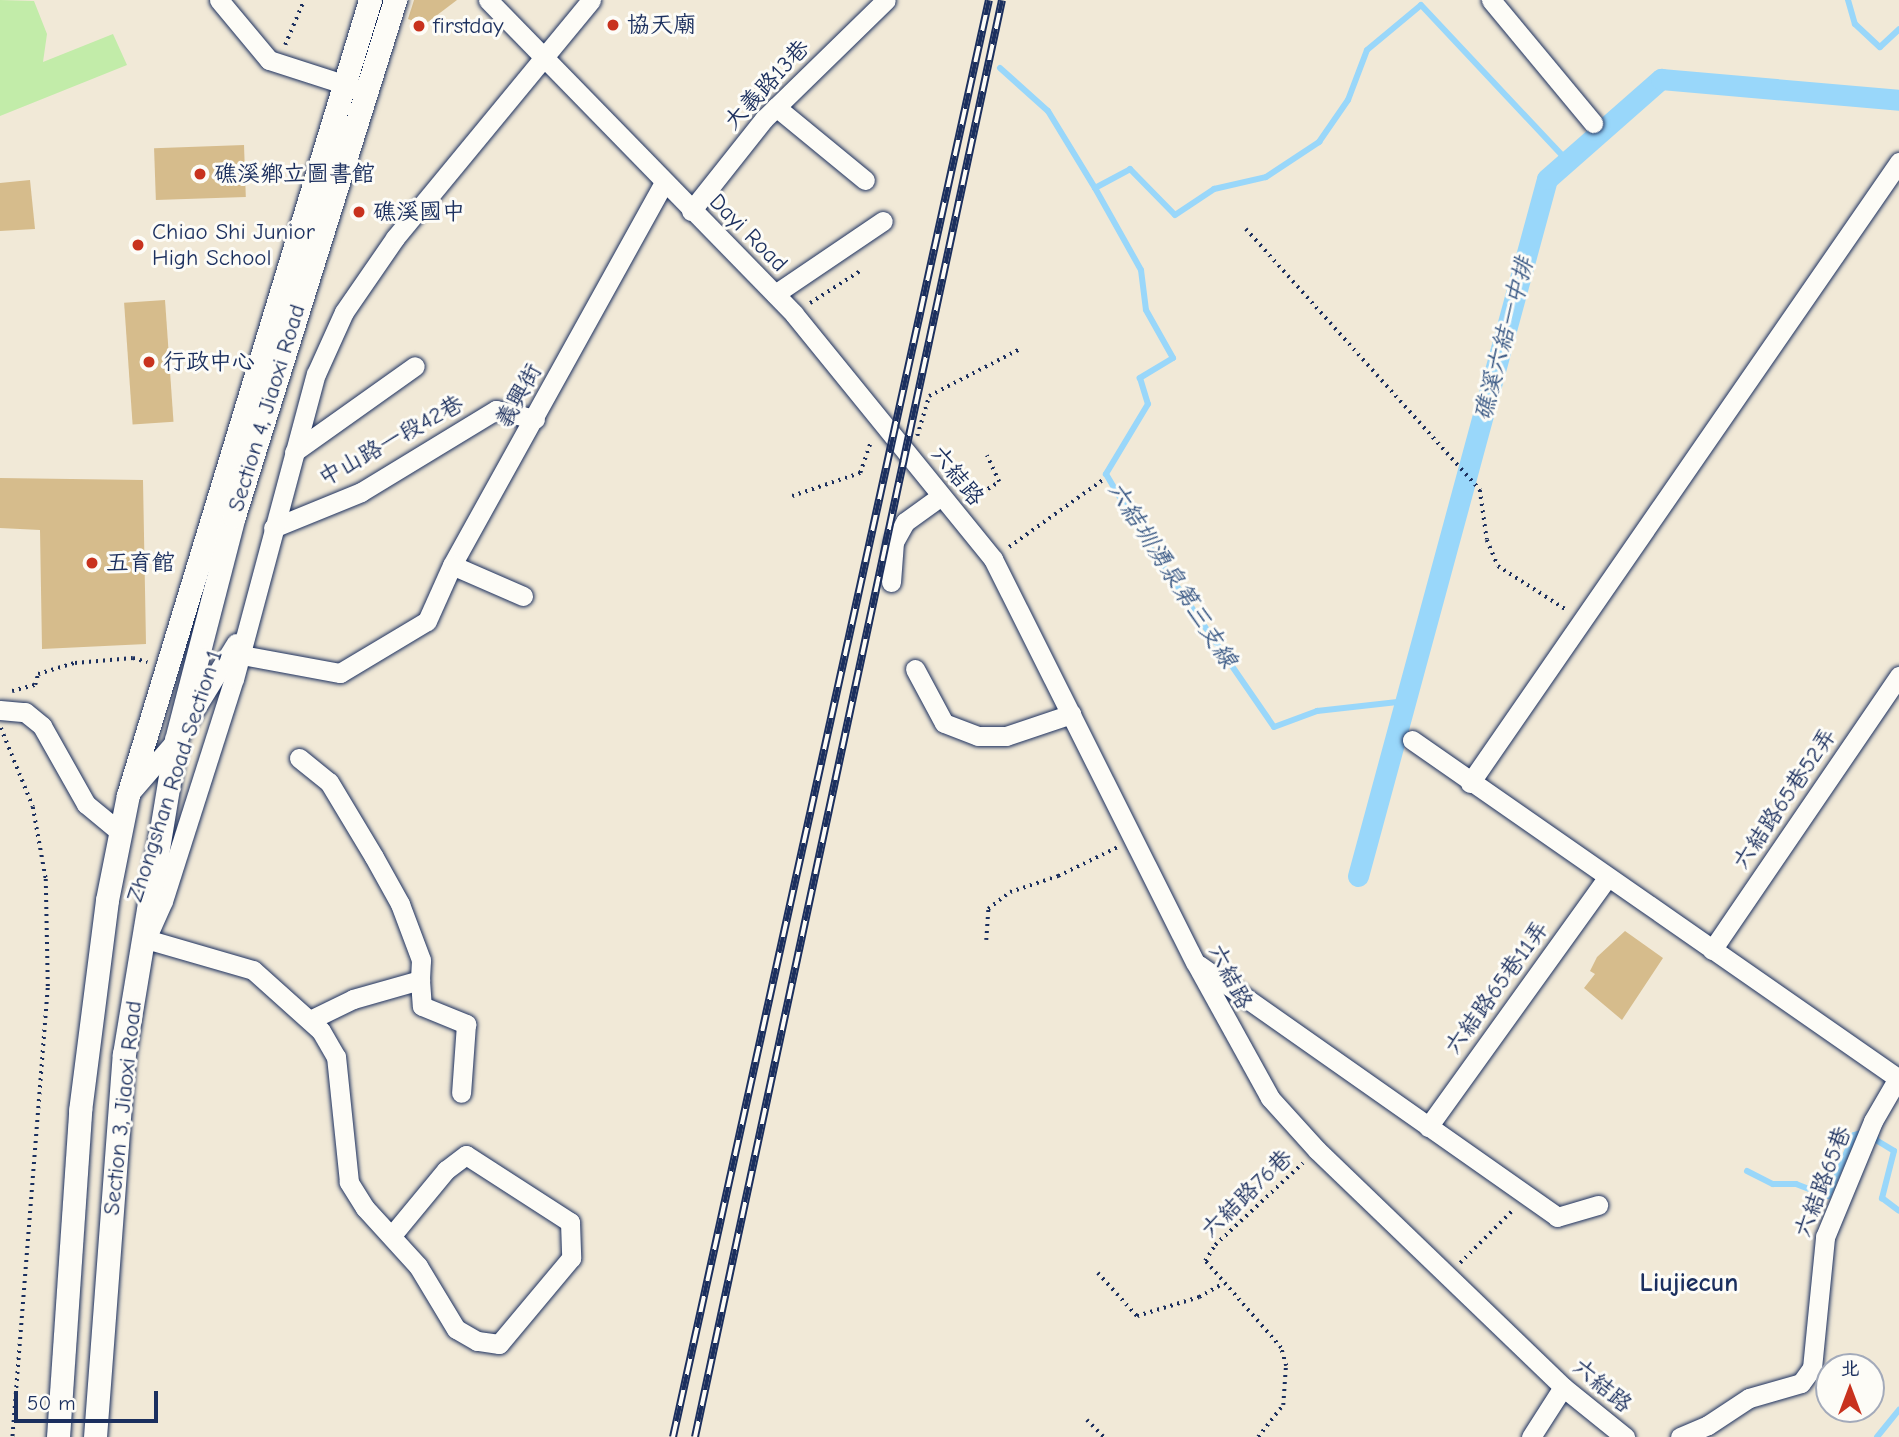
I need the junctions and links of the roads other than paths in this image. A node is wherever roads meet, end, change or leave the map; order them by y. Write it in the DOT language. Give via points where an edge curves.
graph roads {
  1 [pos="219,0"];
  2 [pos="370,0"];
  3 [pos="395,0"];
  4 [pos="488,0"];
  5 [pos="591,0"];
  6 [pos="886,0"];
  7 [pos="1491,0"];
  8 [pos="546,57"];
  9 [pos="354,88"];
  10 [pos="776,107"];
  11 [pos="1593,123"];
  12 [pos="1899,162"];
  13 [pos="864,180"];
  14 [pos="664,182"];
  15 [pos="691,211"];
  16 [pos="883,221"];
  17 [pos="775,294"];
  18 [pos="415,366"];
  19 [pos="534,419"];
  20 [pos="294,452"];
  21 [pos="908,455"];
  22 [pos="947,503"];
  23 [pos="273,528"];
  24 [pos="452,565"];
  25 [pos="891,582"];
  26 [pos="523,596"];
  27 [pos="236,654"];
  28 [pos="915,669"];
  29 [pos="1899,676"];
  30 [pos="0,710"];
  31 [pos="1071,714"];
  32 [pos="176,740"];
  33 [pos="1412,740"];
  34 [pos="299,758"];
  35 [pos="1471,783"];
  36 [pos="128,795"];
  37 [pos="121,834"];
  38 [pos="1607,878"];
  39 [pos="146,939"];
  40 [pos="1712,950"];
  41 [pos="1195,962"];
  42 [pos="420,979"];
  43 [pos="310,1020"];
  44 [pos="1898,1078"];
  45 [pos="461,1093"];
  46 [pos="1428,1127"];
  47 [pos="1598,1205"];
  48 [pos="393,1234"];
  49 [pos="1563,1387"];
  50 [pos="58,1437"];
  51 [pos="96,1437"];
  52 [pos="1531,1437"];
  53 [pos="1625,1437"];
  54 [pos="1679,1437"];
  1 -- 9 [label="street" via="269,60"];
  2 -- 9 [label="main road, Section 4, Jiaoxi Road"];
  3 -- 9 [label="main road, Section 4, Jiaoxi Road"];
  4 -- 8 [label="street, Dayi Road"];
  5 -- 8 [label="street, Zhongshan Road Section 1"];
  6 -- 10 [label="street, 大義路13巷"];
  7 -- 11 [label="street"];
  8 -- 14 [label="street, Dayi Road"];
  8 -- 20 [label="street, Zhongshan Road Section 1" via="395,238 344,312 316,374"];
  9 -- 32 [label="main road, Section 4, Jiaoxi Road"];
  9 -- 36 [label="main road, Section 4, Jiaoxi Road" via="164,666"];
  10 -- 13 [label="street"];
  10 -- 15 [label="street, 大義路13巷"];
  12 -- 35 [label="street"];
  14 -- 15 [label="street, Dayi Road"];
  14 -- 19 [label="street, 義興街"];
  15 -- 17 [label="street, Dayi Road"];
  16 -- 17 [label="street"];
  17 -- 21 [label="street, Dayi Road"];
  18 -- 20 [label="street"];
  19 -- 23 [label="street, 中山路一段42巷" via="496,410 361,492"];
  19 -- 24 [label="street, 義興街"];
  20 -- 23 [label="street, Zhongshan Road Section 1"];
  21 -- 22 [label="street, 六結路"];
  22 -- 25 [label="street" via="905,522 894,542"];
  22 -- 31 [label="street, 六結路" via="993,559"];
  23 -- 27 [label="street, Zhongshan Road Section 1"];
  24 -- 26 [label="street"];
  24 -- 27 [label="street, 義興街" via="427,621 340,673"];
  27 -- 32 [label="street, Zhongshan Road Section 1"];
  27 -- 39 [label="street, Zhongshan Road Section 1" via="163,901"];
  28 -- 31 [label="street" via="944,723 978,736 1006,736"];
  29 -- 40 [label="street, 六結路65巷52弄"];
  30 -- 37 [label="street" via="25,712 42,726 86,804"];
  31 -- 41 [label="street, 六結路"];
  32 -- 36 [label="street, Zhongshan Road Section 1"];
  32 -- 39 [label="main road, Section 3, Jiaoxi Road"];
  33 -- 35 [label="street"];
  34 -- 42 [label="street" via="329,782 381,869 421,960"];
  35 -- 38 [label="street"];
  36 -- 37 [label="main road, Section 3, Jiaoxi Road"];
  37 -- 50 [label="main road, Section 3, Jiaoxi Road" via="107,900 80,1111"];
  38 -- 40 [label="street"];
  38 -- 46 [label="street, 六結路65巷11弄"];
  39 -- 43 [label="street" via="253,970"];
  39 -- 51 [label="main road, Section 3, Jiaoxi Road" via="124,1054"];
  40 -- 44 [label="street"];
  41 -- 46 [label="street"];
  41 -- 49 [label="street, 六結路" via="1270,1098 1317,1150"];
  42 -- 43 [label="street" via="353,999"];
  42 -- 45 [label="street" via="422,1006 466,1024"];
  43 -- 48 [label="street" via="336,1057 349,1182 365,1208"];
  44 -- 54 [label="street, 六結路65巷" via="1873,1121 1825,1237 1812,1368 1801,1383 1749,1398 1708,1425"];
  46 -- 47 [label="street" via="1557,1217"];
  48 -- 48 [label="street" via="456,1329 477,1341 499,1344 572,1258 570,1222 466,1155 446,1170"];
  49 -- 52 [label="street"];
  49 -- 53 [label="street, 六結路"];
}
